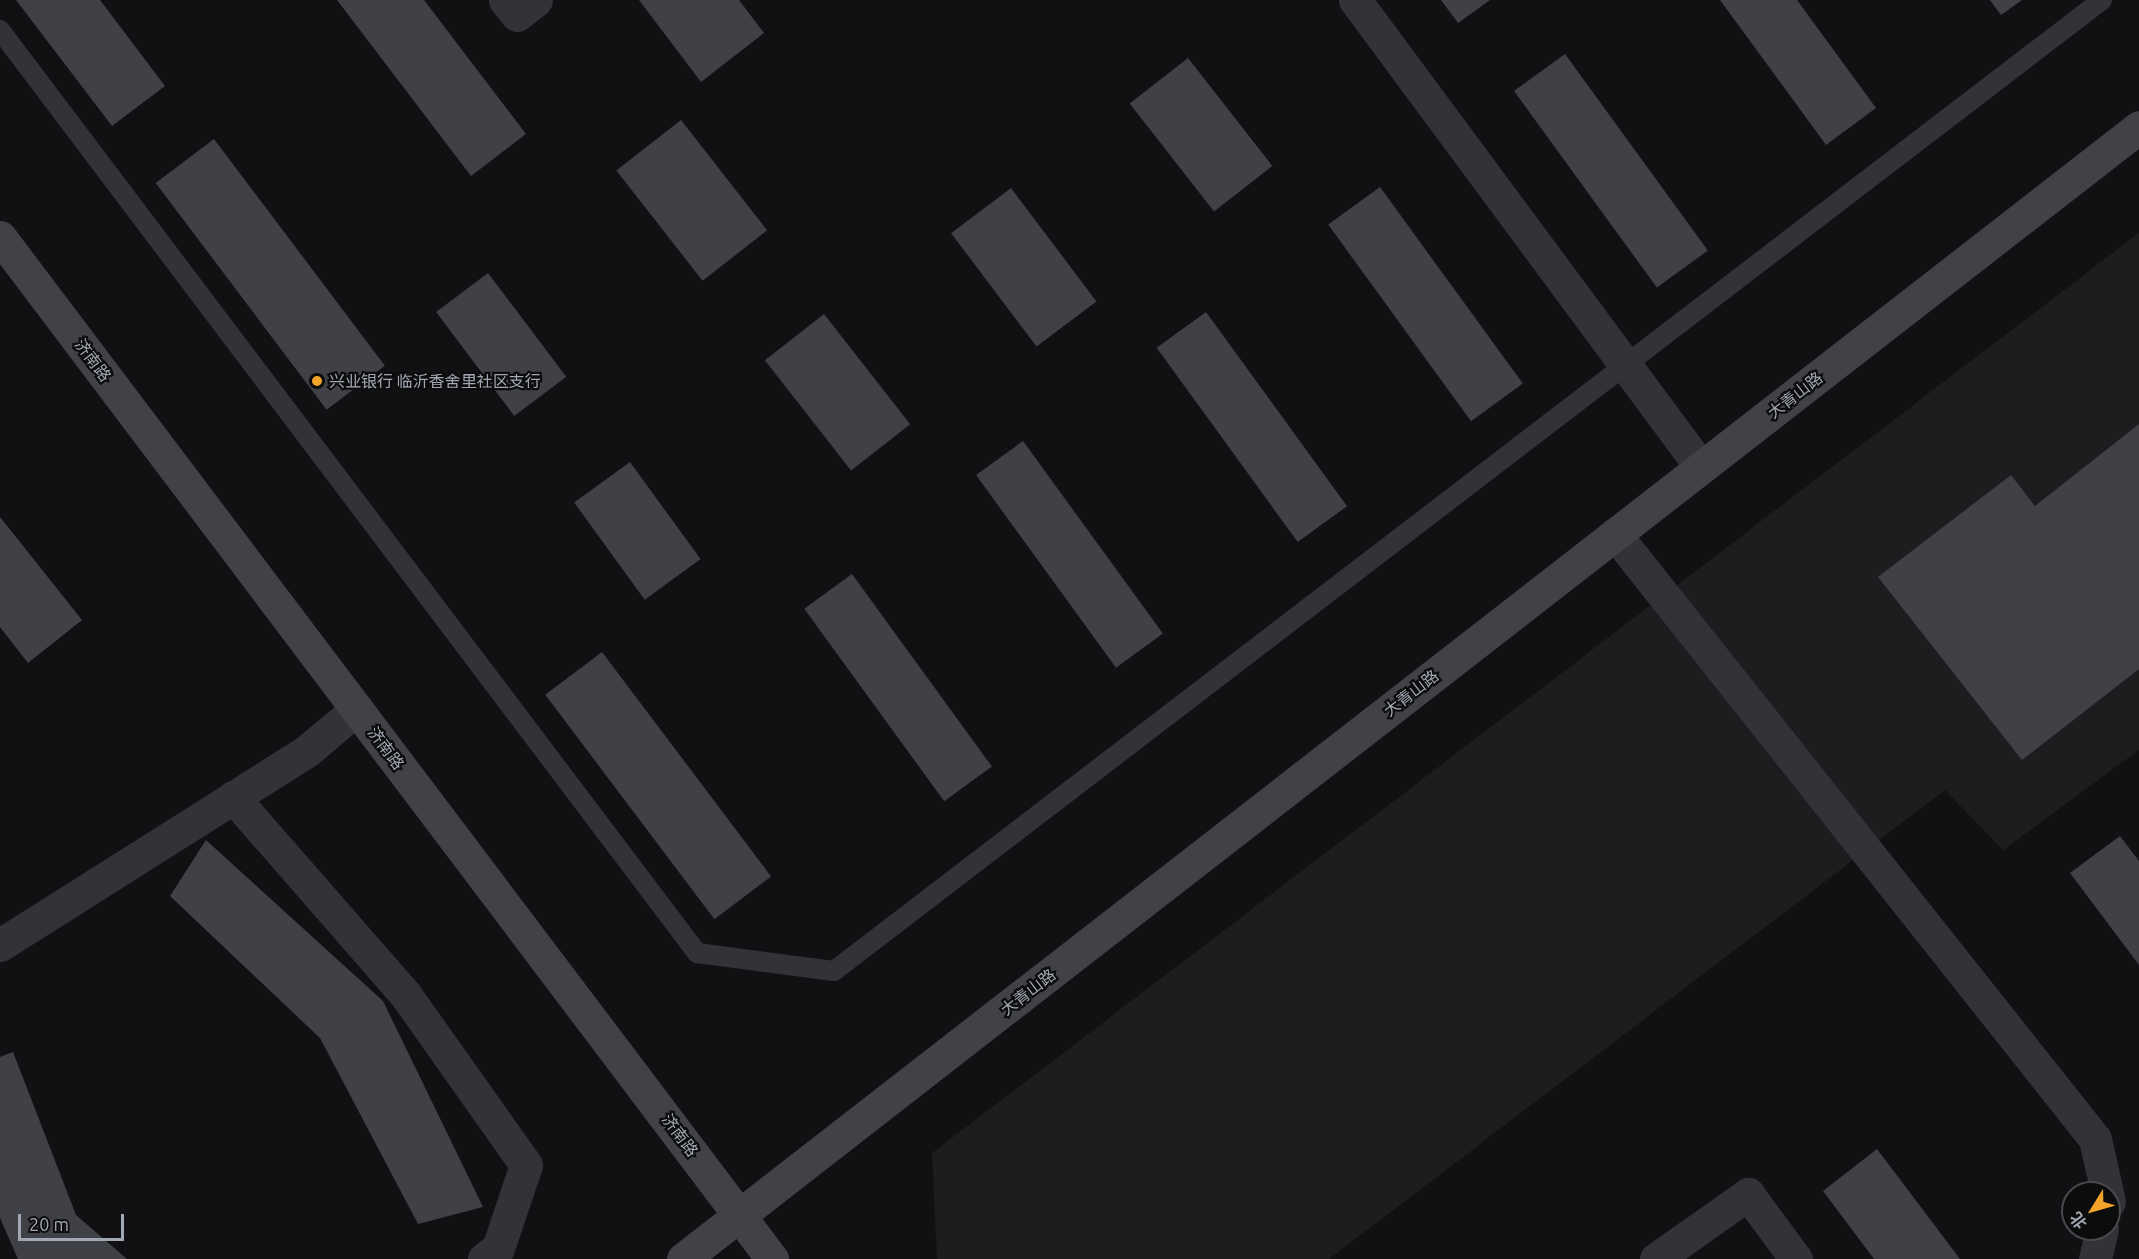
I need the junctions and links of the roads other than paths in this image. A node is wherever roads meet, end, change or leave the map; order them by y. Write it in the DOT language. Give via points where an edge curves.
graph roads {
  1 [pos="505,0"];
  2 [pos="536,0"];
  3 [pos="1355,0"];
  4 [pos="2102,0"];
  5 [pos="0,30"];
  6 [pos="2139,127"];
  7 [pos="0,237"];
  8 [pos="1625,364"];
  9 [pos="1701,468"];
  10 [pos="1615,534"];
  11 [pos="357,709"];
  12 [pos="233,797"];
  13 [pos="0,945"];
  14 [pos="2105,1181"];
  15 [pos="740,1214"];
  16 [pos="2099,1241"];
  17 [pos="484,1259"];
  18 [pos="683,1259"];
  19 [pos="772,1259"];
  20 [pos="1656,1259"];
  21 [pos="1796,1259"];
  22 [pos="2094,1259"];
  1 -- 2 [label="street" via="517,15"];
  3 -- 8 [label="street"];
  4 -- 8 [label="lane"];
  5 -- 8 [label="lane" via="697,953 834,971"];
  6 -- 9 [label="street, 大青山路"];
  7 -- 11 [label="street, 济南路"];
  8 -- 9 [label="street"];
  9 -- 10 [label="street, 大青山路"];
  10 -- 14 [label="street" via="2096,1139"];
  10 -- 15 [label="street, 大青山路"];
  11 -- 12 [label="street" via="308,750"];
  11 -- 15 [label="street, 济南路"];
  12 -- 13 [label="street"];
  12 -- 17 [label="street" via="405,994 526,1165 498,1248"];
  15 -- 18 [label="street, 大青山路"];
  15 -- 19 [label="street, 济南路"];
  16 -- 22 [label="street"];
  20 -- 21 [label="street" via="1748,1194"];
}
